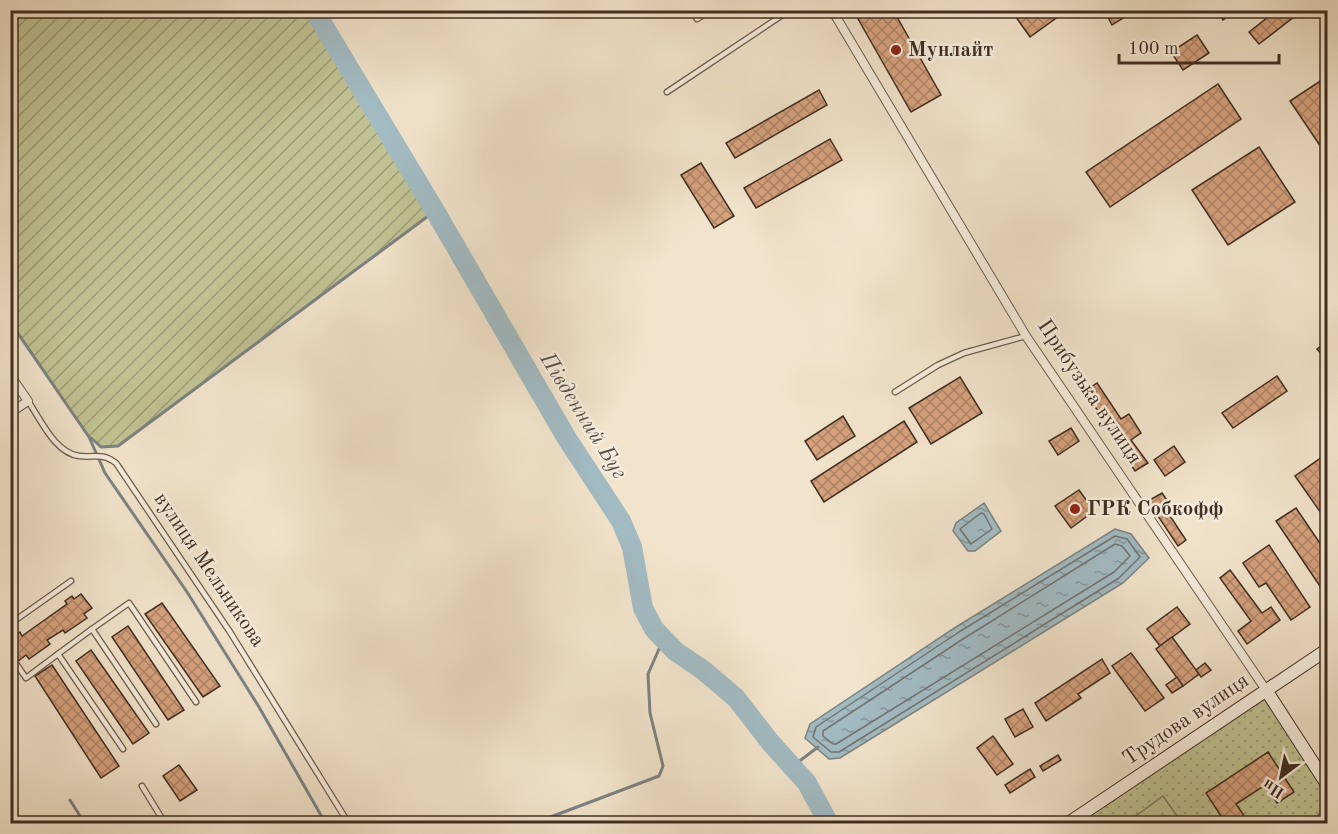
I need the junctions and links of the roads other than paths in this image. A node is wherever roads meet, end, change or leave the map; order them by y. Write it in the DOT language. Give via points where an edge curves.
graph roads {
  1 [pos="692,10"];
  2 [pos="711,10"];
  3 [pos="790,10"];
  4 [pos="832,10"];
  5 [pos="667,92"];
  6 [pos="1026,336"];
  7 [pos="10,375"];
  8 [pos="895,392"];
  9 [pos="28,401"];
  10 [pos="10,413"];
  11 [pos="71,581"];
  12 [pos="10,624"];
  13 [pos="92,629"];
  14 [pos="1328,650"];
  15 [pos="58,654"];
  16 [pos="10,656"];
  17 [pos="1266,690"];
  18 [pos="195,702"];
  19 [pos="156,724"];
  20 [pos="123,749"];
  21 [pos="142,786"];
  22 [pos="1328,786"];
  23 [pos="162,824"];
  24 [pos="349,824"];
  25 [pos="1067,824"];
  1 -- 2 [label="lane" via="697,19"];
  3 -- 5 [label="lane"];
  4 -- 6 [label="street, Прибузька вулиця"];
  6 -- 8 [label="lane" via="964,353"];
  6 -- 17 [label="street, Прибузька вулиця"];
  7 -- 9 [label="street, вулиця Мельникова"];
  9 -- 10 [label="street"];
  9 -- 24 [label="lane, вулиця Мельникова" via="68,453 105,455 116,463 230,632"];
  11 -- 12 [label="lane"];
  13 -- 15 [label="lane"];
  13 -- 18 [label="lane" via="129,603"];
  13 -- 19 [label="lane"];
  14 -- 17 [label="main road, Трудова вулиця"];
  15 -- 16 [label="lane" via="26,678"];
  15 -- 20 [label="lane"];
  17 -- 22 [label="main road, Прибузька вулиця"];
  17 -- 25 [label="main road, Трудова вулиця"];
  21 -- 23 [label="lane"];
}
